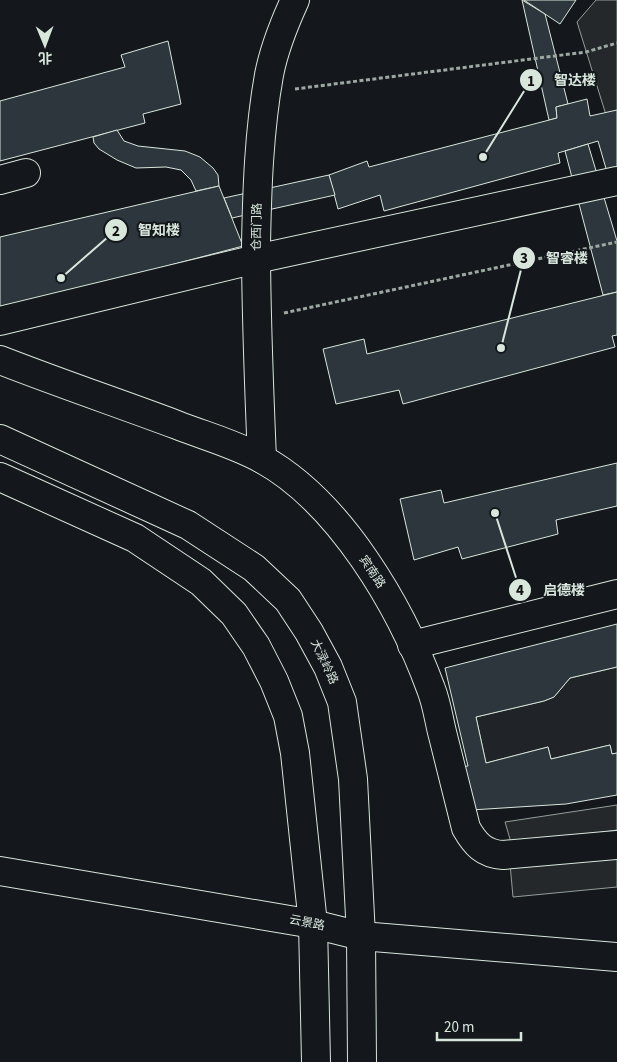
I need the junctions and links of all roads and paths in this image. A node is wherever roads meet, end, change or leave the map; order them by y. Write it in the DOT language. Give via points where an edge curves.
graph roads {
  1 [pos="295,0"];
  2 [pos="617,43"];
  3 [pos="267,93"];
  4 [pos="26,172"];
  5 [pos="0,180"];
  6 [pos="617,181"];
  7 [pos="617,242"];
  8 [pos="256,259"];
  9 [pos="257,319"];
  10 [pos="0,321"];
  11 [pos="0,360"];
  12 [pos="0,439"];
  13 [pos="262,458"];
  14 [pos="0,477"];
  15 [pos="617,594"];
  16 [pos="412,645"];
  17 [pos="617,845"];
  18 [pos="0,871"];
  19 [pos="313,924"];
  20 [pos="361,936"];
  21 [pos="617,957"];
  22 [pos="316,1062"];
  23 [pos="362,1062"];
  1 -- 3 [label="street, 仓西门路" via="278,40"];
  2 -- 3 [label="path" via="586,52"];
  3 -- 8 [label="street, 仓西门路" via="260,151"];
  4 -- 5 [label="street"];
  6 -- 8 [label="street"];
  7 -- 9 [label="path"];
  8 -- 9 [label="street, 仓西门路"];
  8 -- 10 [label="street"];
  9 -- 13 [label="street, 仓西门路"];
  11 -- 13 [label="street, 宾南路"];
  12 -- 20 [label="street, 大渌岭路" via="188,525 254,568 288,600 314,640 342,702 353,779"];
  13 -- 16 [label="street, 宾南路" via="289,477 331,516 380,583"];
  14 -- 19 [label="street" via="135,538 201,582 234,614 260,654 288,716 300,793"];
  15 -- 16 [label="street"];
  16 -- 17 [label="street, 宾南路" via="432,690 466,828 473,841 493,855"];
  18 -- 19 [label="street, 云景路"];
  19 -- 20 [label="street, 云景路"];
  19 -- 22 [label="street"];
  20 -- 21 [label="street, 云景路"];
  20 -- 23 [label="street, 大渌岭路"];
}
